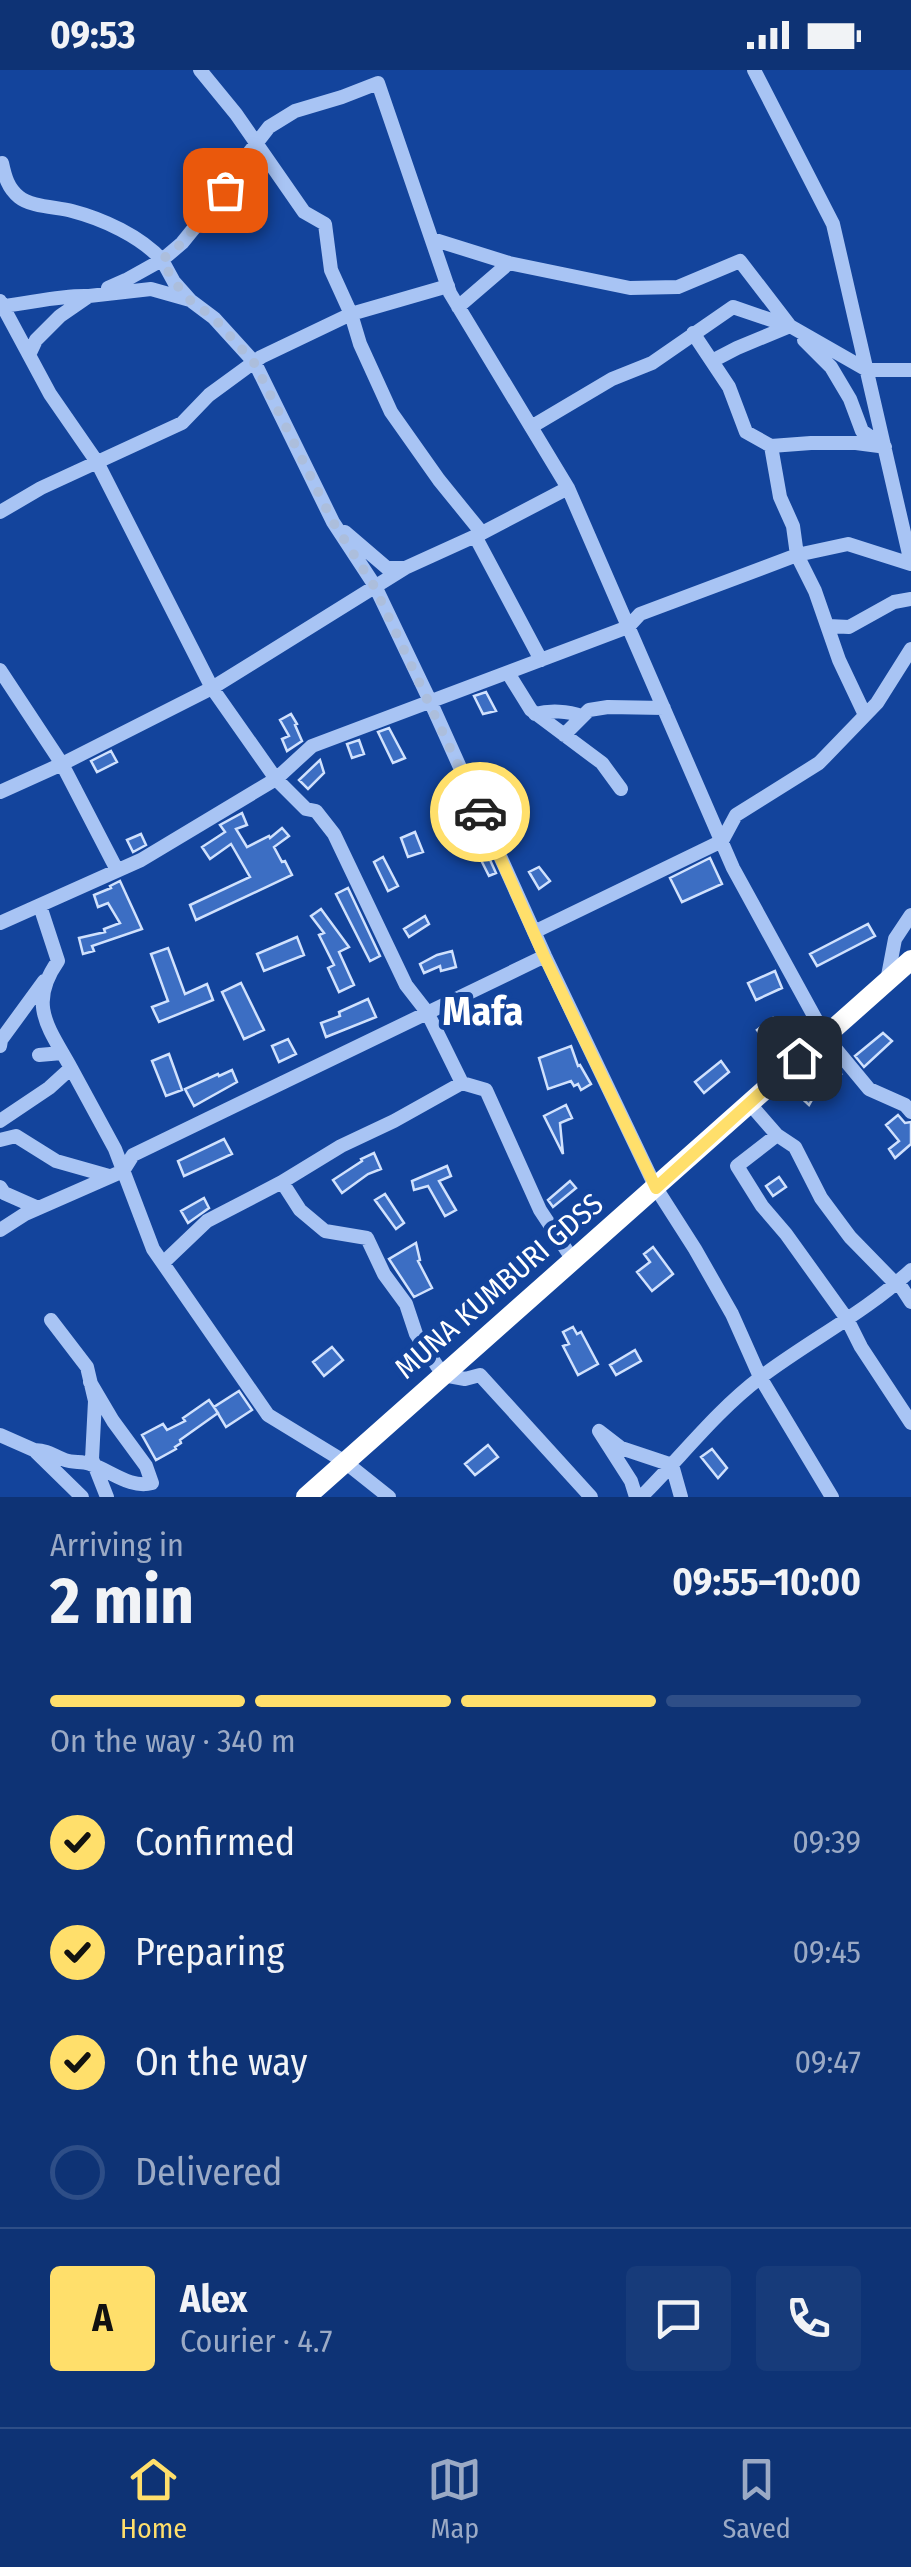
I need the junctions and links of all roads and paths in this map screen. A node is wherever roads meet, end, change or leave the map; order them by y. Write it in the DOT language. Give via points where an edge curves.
graph roads {
  1 [pos="200,70"];
  2 [pos="754,70"];
  3 [pos="255,145"];
  4 [pos="2,163"];
  5 [pos="432,240"];
  6 [pos="162,260"];
  7 [pos="508,263"];
  8 [pos="448,286"];
  9 [pos="89,296"];
  10 [pos="190,300"];
  11 [pos="1,304"];
  12 [pos="458,307"];
  13 [pos="352,314"];
  14 [pos="790,326"];
  15 [pos="692,333"];
  16 [pos="29,354"];
  17 [pos="712,361"];
  18 [pos="255,364"];
  19 [pos="867,370"];
  20 [pos="911,370"];
  21 [pos="531,427"];
  22 [pos="771,446"];
  23 [pos="884,447"];
  24 [pos="97,462"];
  25 [pos="568,488"];
  26 [pos="0,512"];
  27 [pos="333,522"];
  28 [pos="478,535"];
  29 [pos="797,555"];
  30 [pos="911,564"];
  31 [pos="406,568"];
  32 [pos="374,586"];
  33 [pos="911,599"];
  34 [pos="828,626"];
  35 [pos="628,627"];
  36 [pos="911,649"];
  37 [pos="541,660"];
  38 [pos="508,673"];
  39 [pos="2,675"];
  40 [pos="212,688"];
  41 [pos="430,703"];
  42 [pos="664,708"];
  43 [pos="536,714"];
  44 [pos="865,715"];
  45 [pos="582,716"];
  46 [pos="564,735"];
  47 [pos="62,764"];
  48 [pos="276,780"];
  49 [pos="621,789"];
  50 [pos="0,792"];
  51 [pos="722,841"];
  52 [pos="117,870"];
  53 [pos="40,906"];
  54 [pos="911,915"];
  55 [pos="0,922"];
  56 [pos="534,932"];
  57 [pos="544,956"];
  58 [pos="911,960"];
  59 [pos="47,976"];
  60 [pos="887,981"];
  61 [pos="427,1012"];
  62 [pos="825,1036"];
  63 [pos="0,1046"];
  64 [pos="62,1052"];
  65 [pos="39,1054"];
  66 [pos="70,1068"];
  67 [pos="462,1082"];
  68 [pos="749,1103"];
  69 [pos="911,1112"];
  70 [pos="0,1121"];
  71 [pos="777,1135"];
  72 [pos="0,1140"];
  73 [pos="117,1174"];
  74 [pos="282,1182"];
  75 [pos="0,1187"];
  76 [pos="656,1188"];
  77 [pos="38,1208"];
  78 [pos="0,1230"];
  79 [pos="573,1260"];
  80 [pos="163,1263"];
  81 [pos="911,1270"];
  82 [pos="898,1282"];
  83 [pos="911,1302"];
  84 [pos="51,1320"];
  85 [pos="847,1320"];
  86 [pos="443,1376"];
  87 [pos="760,1377"];
  88 [pos="90,1382"];
  89 [pos="911,1423"];
  90 [pos="0,1435"];
  91 [pos="34,1450"];
  92 [pos="344,1462"];
  93 [pos="672,1465"];
  94 [pos="94,1466"];
  95 [pos="82,1497"];
  96 [pos="108,1497"];
  97 [pos="306,1497"];
  98 [pos="389,1497"];
  99 [pos="591,1497"];
  100 [pos="639,1497"];
  101 [pos="681,1497"];
  102 [pos="832,1497"];
  1 -- 3 [label="street"];
  2 -- 19 [label="street" via="833,224"];
  3 -- 5 [label="street" via="295,110 378,83"];
  3 -- 6 [label="street"];
  3 -- 13 [label="street" via="304,212 325,224 331,270"];
  4 -- 6 [label="street" via="5,180 22,200 107,225"];
  5 -- 7 [label="street"];
  5 -- 8 [label="street"];
  6 -- 9 [label="street"];
  6 -- 10 [label="street"];
  7 -- 12 [label="street"];
  7 -- 14 [label="street" via="630,288 678,287 740,261"];
  8 -- 12 [label="street"];
  8 -- 13 [label="street"];
  9 -- 10 [label="street" via="151,290"];
  9 -- 11 [label="street"];
  9 -- 16 [label="street" via="60,316"];
  10 -- 18 [label="street"];
  11 -- 16 [label="street"];
  12 -- 21 [label="street"];
  13 -- 18 [label="street"];
  13 -- 28 [label="street" via="391,412"];
  14 -- 15 [label="street" via="733,308"];
  14 -- 17 [label="street"];
  14 -- 19 [label="street"];
  14 -- 23 [label="street" via="830,366 862,431"];
  15 -- 17 [label="street"];
  15 -- 21 [label="street" via="652,363 612,378"];
  16 -- 24 [label="street"];
  17 -- 22 [label="street" via="730,387 746,432"];
  18 -- 24 [label="street" via="182,422"];
  18 -- 27 [label="street"];
  19 -- 20 [label="street"];
  19 -- 23 [label="street"];
  21 -- 25 [label="street"];
  22 -- 23 [label="street"];
  22 -- 29 [label="street"];
  23 -- 30 [label="street"];
  24 -- 26 [label="street"];
  24 -- 40 [label="street"];
  25 -- 28 [label="street"];
  25 -- 35 [label="street"];
  27 -- 31 [label="street" via="388,568"];
  27 -- 32 [label="street"];
  28 -- 31 [label="street"];
  28 -- 37 [label="street"];
  29 -- 30 [label="street" via="848,544"];
  29 -- 34 [label="street"];
  29 -- 35 [label="street" via="640,614"];
  31 -- 32 [label="street"];
  32 -- 40 [label="street"];
  32 -- 41 [label="street"];
  33 -- 34 [label="street" via="848,626"];
  34 -- 44 [label="street"];
  35 -- 37 [label="street"];
  35 -- 42 [label="street"];
  36 -- 44 [label="street"];
  37 -- 38 [label="street"];
  38 -- 41 [label="street"];
  38 -- 43 [label="street"];
  39 -- 47 [label="street"];
  40 -- 47 [label="street"];
  40 -- 48 [label="street"];
  41 -- 48 [label="street" via="312,746"];
  41 -- 56 [label="street"];
  42 -- 45 [label="street" via="608,707"];
  42 -- 51 [label="street"];
  43 -- 45 [label="street"];
  43 -- 46 [label="street"];
  44 -- 51 [label="street" via="819,762 736,814"];
  45 -- 46 [label="street"];
  46 -- 49 [label="street" via="602,763"];
  47 -- 50 [label="street"];
  47 -- 52 [label="street"];
  48 -- 52 [label="street"];
  48 -- 61 [label="street" via="334,834 406,985"];
  51 -- 56 [label="street"];
  51 -- 62 [label="street"];
  52 -- 53 [label="street"];
  53 -- 55 [label="street"];
  53 -- 59 [label="street" via="58,961"];
  54 -- 60 [label="street" via="895,940"];
  56 -- 57 [label="street"];
  57 -- 61 [label="street"];
  57 -- 76 [label="street"];
  58 -- 60 [label="highway, MUNA KUMBURI GDSS"];
  59 -- 63 [label="street"];
  59 -- 64 [label="street" via="41,1012"];
  60 -- 62 [label="highway, MUNA KUMBURI GDSS"];
  61 -- 67 [label="street"];
  61 -- 73 [label="street" via="133,1155"];
  62 -- 68 [label="highway, MUNA KUMBURI GDSS"];
  62 -- 69 [label="street" via="869,1089"];
  64 -- 65 [label="street"];
  64 -- 66 [label="street"];
  66 -- 70 [label="street"];
  66 -- 73 [label="street" via="116,1149"];
  67 -- 74 [label="street"];
  67 -- 79 [label="street" via="486,1090 540,1210"];
  68 -- 71 [label="street"];
  68 -- 76 [label="highway, MUNA KUMBURI GDSS"];
  71 -- 82 [label="street" via="795,1147 850,1237"];
  71 -- 85 [label="street" via="737,1166"];
  72 -- 73 [label="street" via="16,1136 56,1161"];
  73 -- 77 [label="street"];
  73 -- 80 [label="street"];
  74 -- 80 [label="street" via="207,1221"];
  74 -- 86 [label="street" via="325,1231 366,1238"];
  75 -- 77 [label="street"];
  76 -- 79 [label="highway, MUNA KUMBURI GDSS"];
  76 -- 87 [label="street" via="732,1314"];
  77 -- 78 [label="street"];
  79 -- 86 [label="highway, MUNA KUMBURI GDSS"];
  80 -- 92 [label="street" via="268,1415"];
  81 -- 82 [label="street"];
  82 -- 83 [label="street"];
  82 -- 85 [label="street"];
  84 -- 88 [label="street" via="86,1366"];
  85 -- 87 [label="street"];
  85 -- 89 [label="street"];
  86 -- 92 [label="highway, MUNA KUMBURI GDSS"];
  86 -- 99 [label="street" via="480,1375"];
  87 -- 93 [label="street"];
  87 -- 102 [label="street"];
  88 -- 94 [label="street"];
  88 -- 94 [label="street" via="152,1483"];
  90 -- 91 [label="street"];
  91 -- 94 [label="street"];
  91 -- 95 [label="street"];
  92 -- 97 [label="highway, MUNA KUMBURI GDSS"];
  92 -- 98 [label="street"];
  93 -- 100 [label="street"];
  93 -- 100 [label="street" via="621,1448 599,1431"];
  93 -- 101 [label="street"];
  94 -- 96 [label="street"];
}
